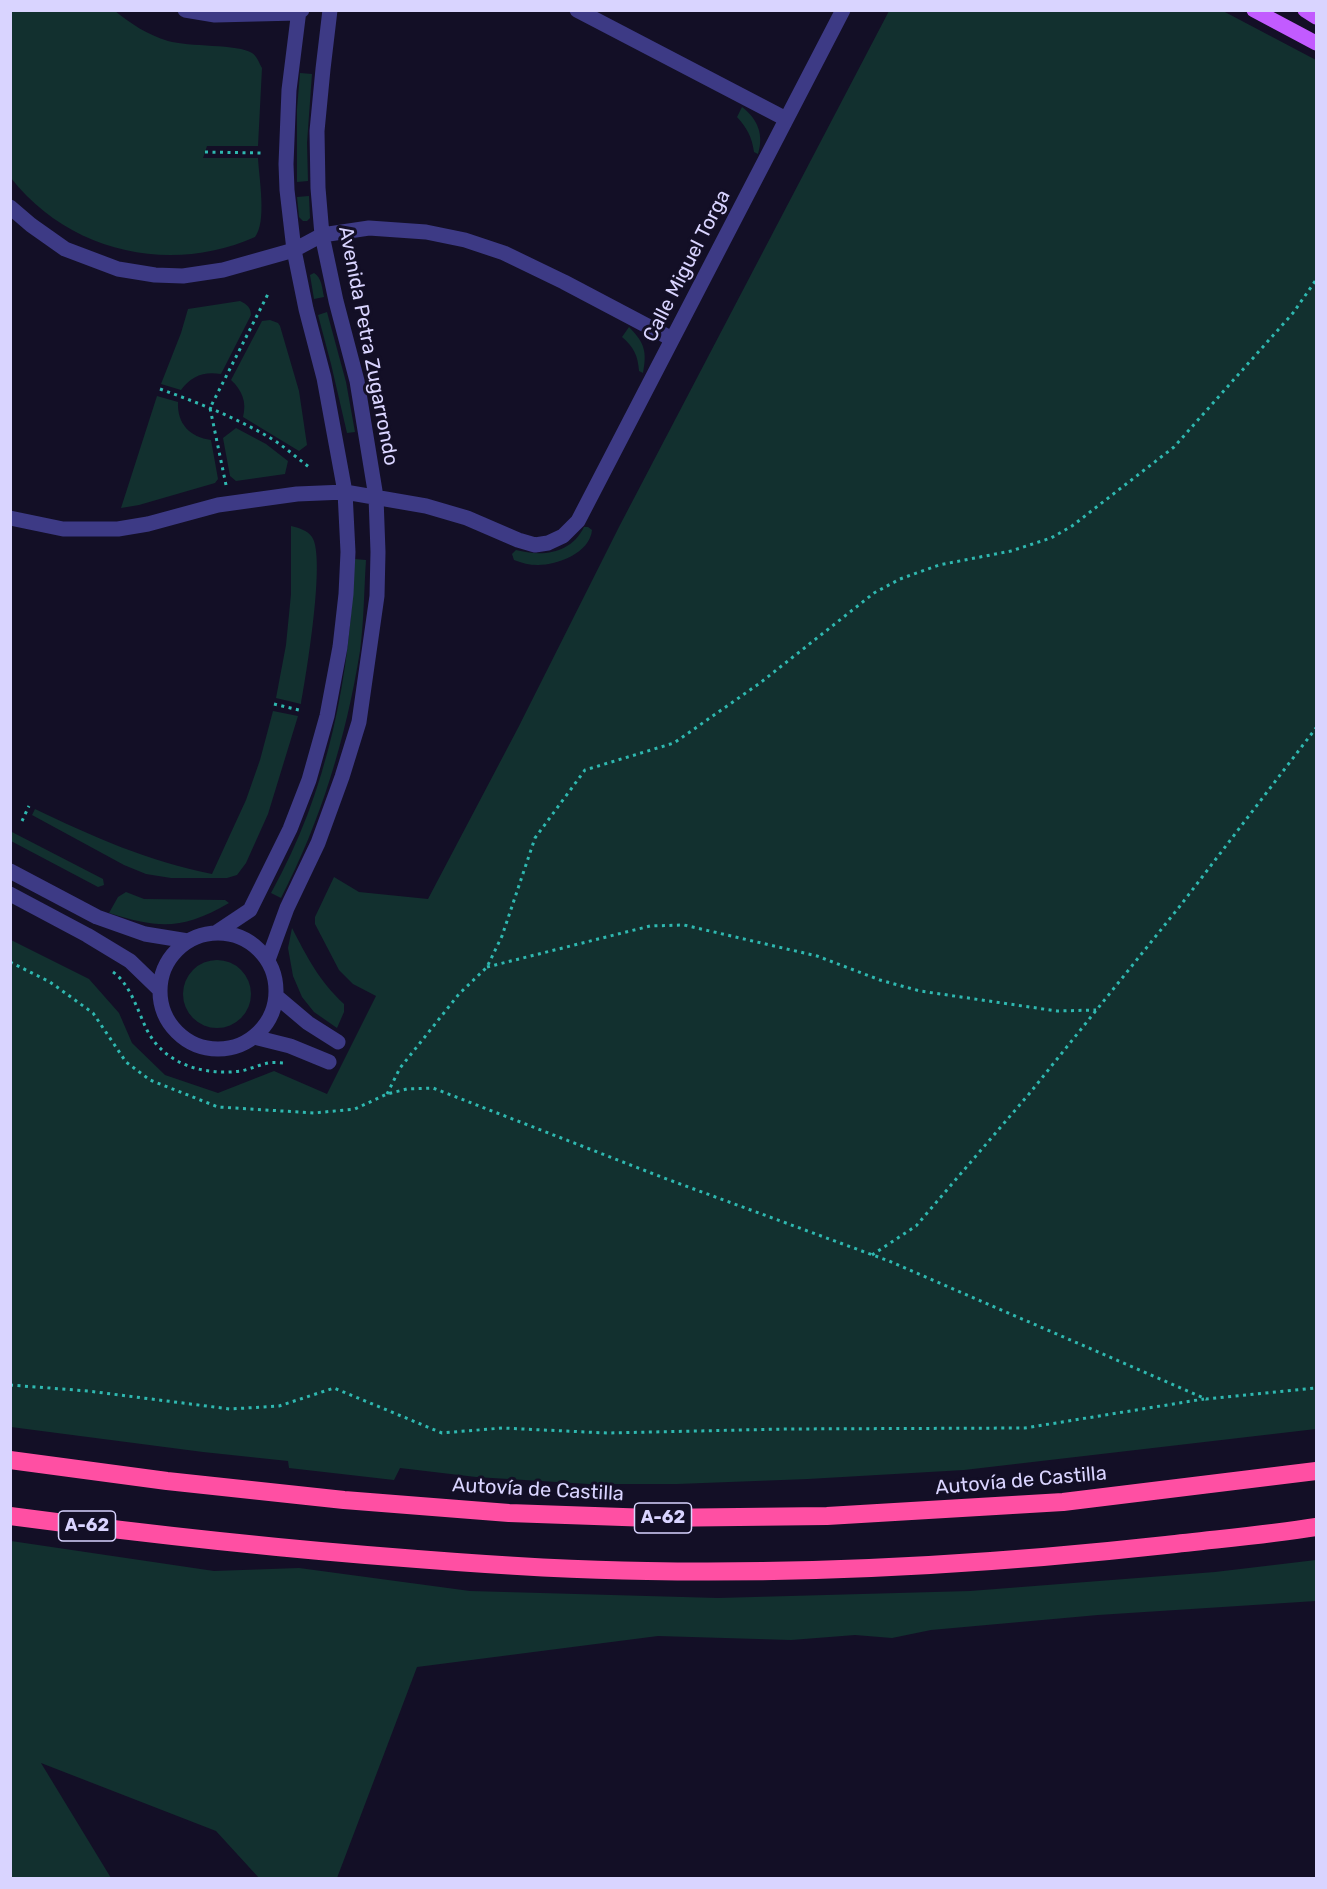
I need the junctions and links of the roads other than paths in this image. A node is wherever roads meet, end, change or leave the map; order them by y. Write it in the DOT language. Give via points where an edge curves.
graph roads {
  1 [pos="185,10"];
  2 [pos="330,10"];
  3 [pos="577,10"];
  4 [pos="843,10"];
  5 [pos="1254,10"];
  6 [pos="1305,10"];
  7 [pos="300,11"];
  8 [pos="1317,16"];
  9 [pos="1317,43"];
  10 [pos="786,119"];
  11 [pos="10,207"];
  12 [pos="322,235"];
  13 [pos="294,250"];
  14 [pos="672,339"];
  15 [pos="345,492"];
  16 [pos="376,497"];
  17 [pos="10,518"];
  18 [pos="10,871"];
  19 [pos="10,894"];
  20 [pos="217,932"];
  21 [pos="188,940"];
  22 [pos="268,960"];
  23 [pos="160,990"];
  24 [pos="276,996"];
  25 [pos="254,1036"];
  26 [pos="338,1042"];
  27 [pos="328,1062"];
  28 [pos="10,1460"];
  29 [pos="1317,1470"];
  30 [pos="10,1516"];
  31 [pos="1317,1528"];
  1 -- 7 [label="street" via="215,15"];
  2 -- 12 [label="street, Avenida Petra Zugarrondo" via="317,130"];
  3 -- 10 [label="street"];
  4 -- 10 [label="street, Calle Miguel Torga"];
  5 -- 9 [label="main road"];
  6 -- 8 [label="main road"];
  7 -- 13 [label="street" via="289,90 286,164"];
  10 -- 14 [label="street, Calle Miguel Torga"];
  11 -- 13 [label="street" via="65,249 118,269 154,275 183,276 224,270"];
  12 -- 13 [label="street"];
  12 -- 14 [label="street" via="369,228 426,232 465,240 514,257"];
  12 -- 16 [label="street, Avenida Petra Zugarrondo" via="357,381"];
  13 -- 15 [label="street"];
  14 -- 16 [label="street, Calle Miguel Torga" via="578,521 563,536 535,545 467,518"];
  15 -- 16 [label="street"];
  15 -- 17 [label="street" via="218,505 118,529 63,530"];
  15 -- 20 [label="street" via="348,552 340,647 327,716 309,780 250,910"];
  16 -- 22 [label="street, Avenida Petra Zugarrondo" via="377,596 359,722 318,843 286,908"];
  18 -- 21 [label="street" via="97,917 145,934"];
  19 -- 23 [label="street" via="130,961"];
  20 -- 21 [label="street"];
  20 -- 22 [label="street" via="246,939"];
  21 -- 23 [label="street" via="163,971"];
  22 -- 24 [label="street"];
  23 -- 25 [label="street" via="164,1012 175,1030 193,1043 214,1049 235,1046"];
  24 -- 25 [label="street" via="273,1012"];
  24 -- 26 [label="street"];
  25 -- 27 [label="street"];
  28 -- 29 [label="highway, Autovía de Castilla / A-62" via="344,1500 510,1513 651,1518 952,1510 1063,1502"];
  30 -- 31 [label="highway, A-62" via="336,1553 646,1571 816,1570 956,1563 1077,1555"];
}
